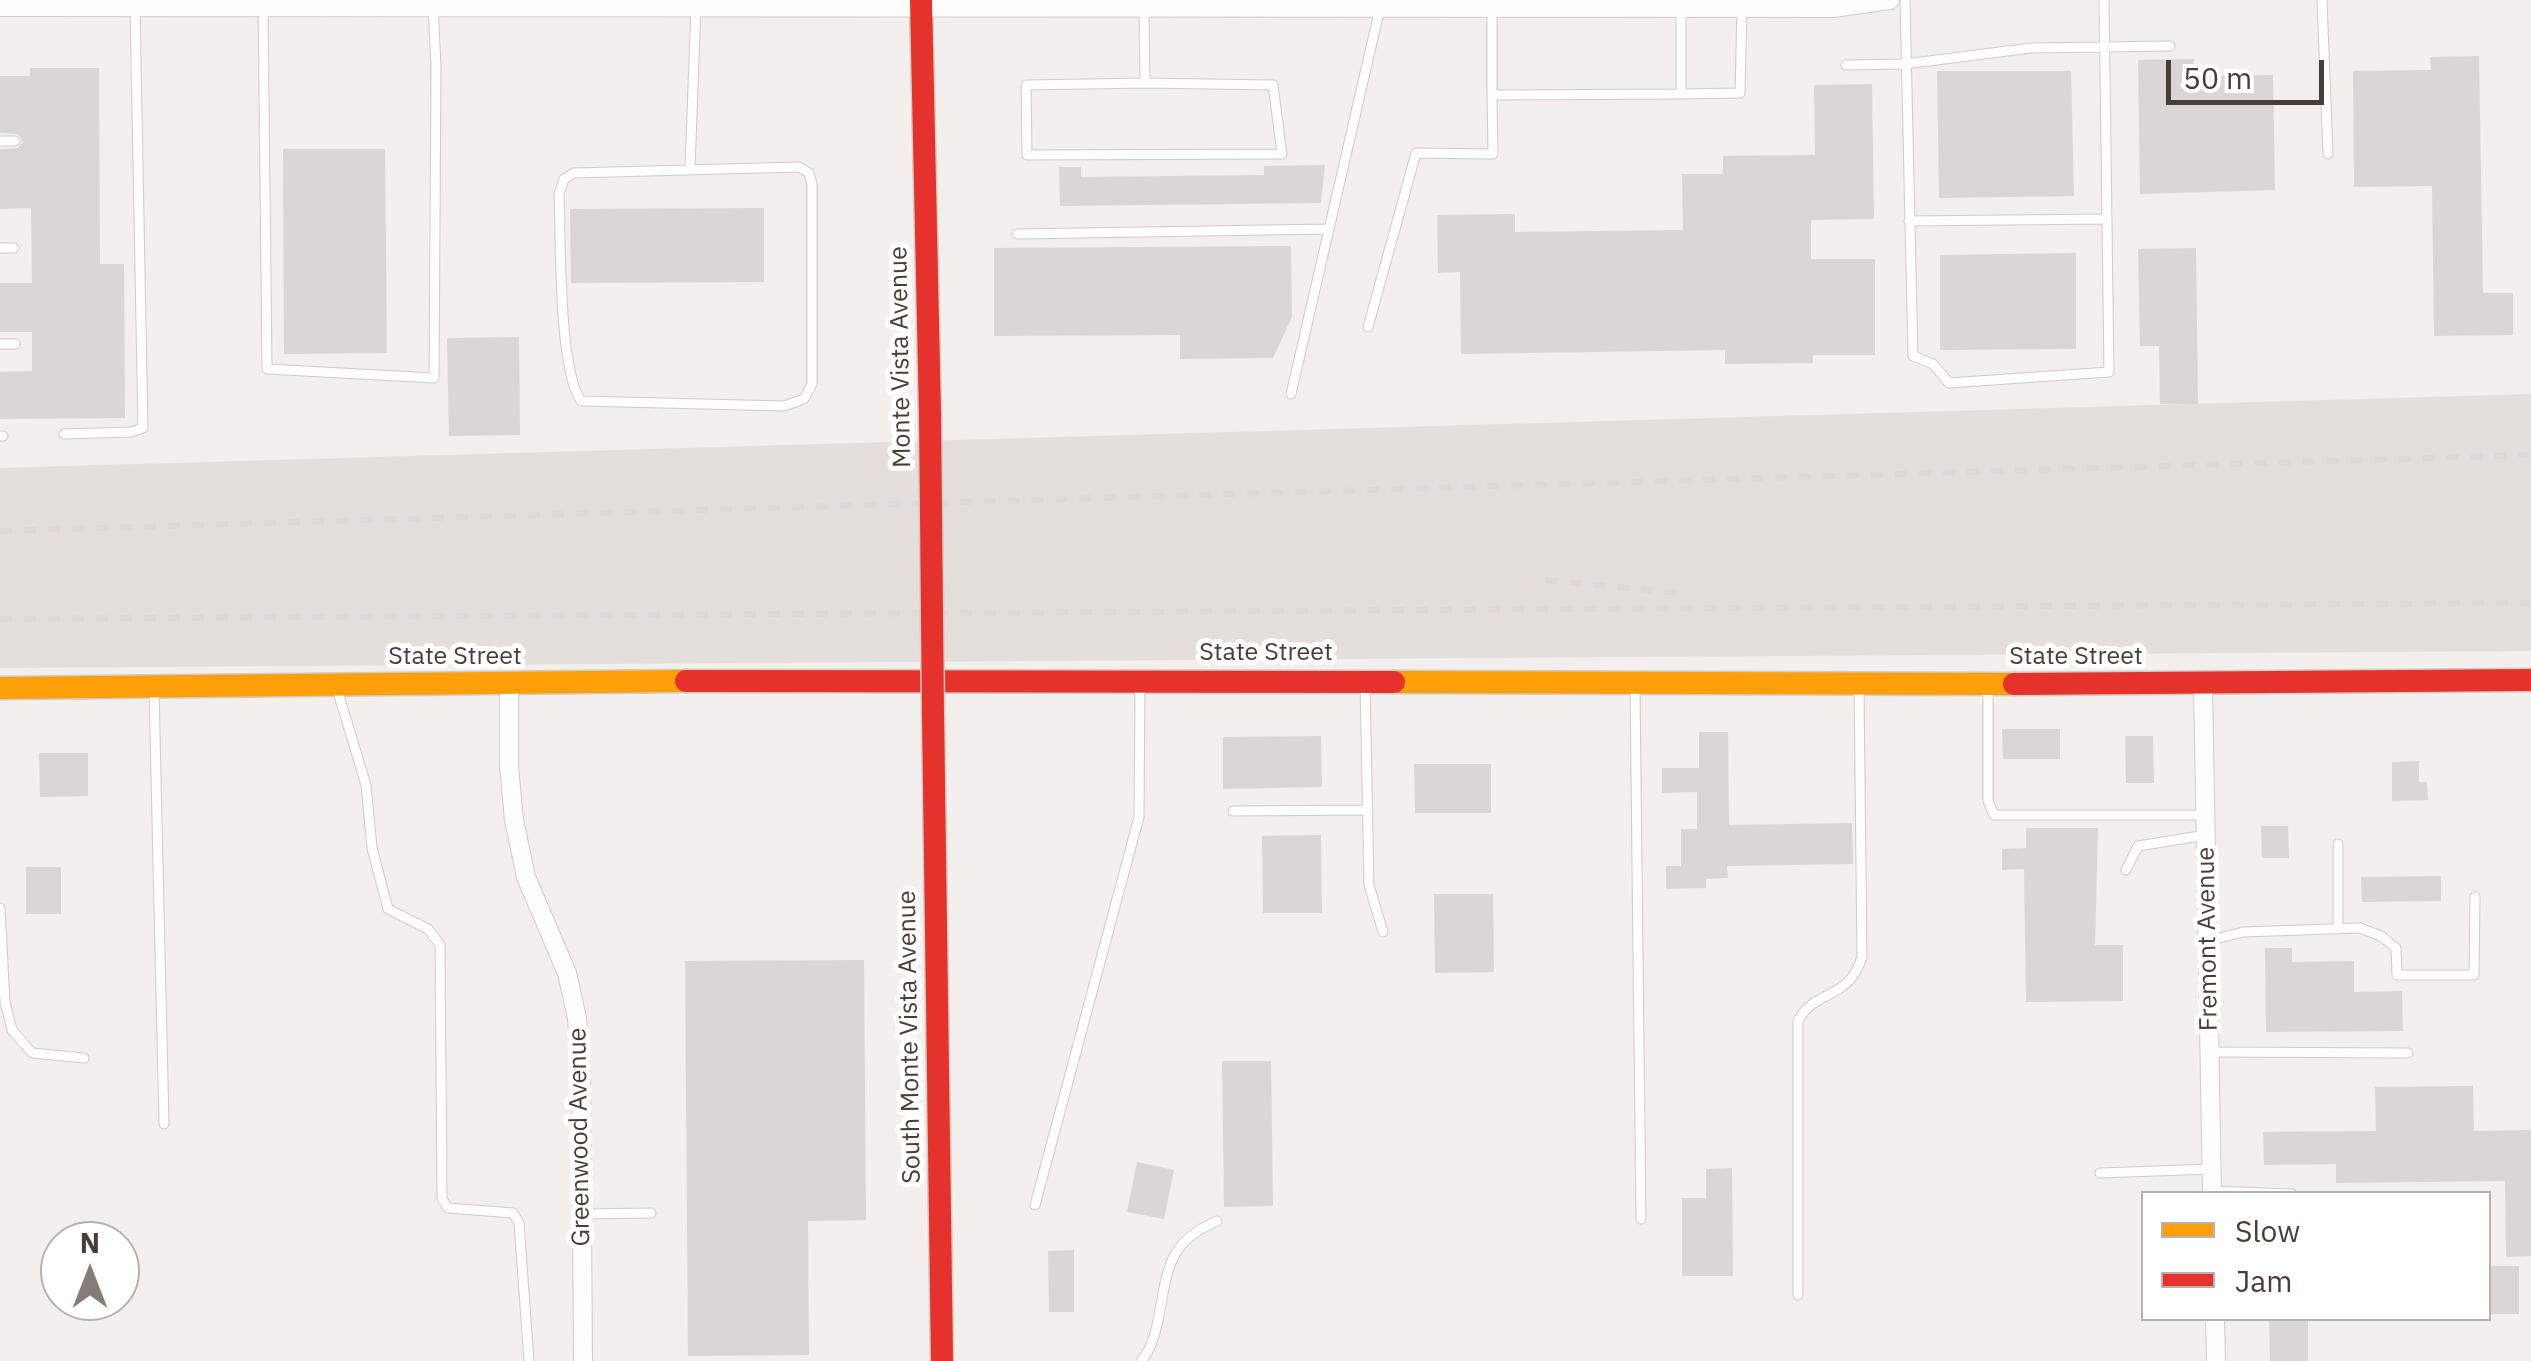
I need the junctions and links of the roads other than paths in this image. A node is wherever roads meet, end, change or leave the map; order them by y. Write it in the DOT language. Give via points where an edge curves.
graph roads {
  1 [pos="1890,0"];
  2 [pos="1905,0"];
  3 [pos="2104,0"];
  4 [pos="2322,0"];
  5 [pos="336,4"];
  6 [pos="467,4"];
  7 [pos="921,4"];
  8 [pos="0,7"];
  9 [pos="135,7"];
  10 [pos="263,7"];
  11 [pos="433,7"];
  12 [pos="696,7"];
  13 [pos="1144,8"];
  14 [pos="1380,8"];
  15 [pos="1492,8"];
  16 [pos="1681,8"];
  17 [pos="1742,8"];
  18 [pos="2170,46"];
  19 [pos="2104,47"];
  20 [pos="1905,64"];
  21 [pos="1846,65"];
  22 [pos="1145,82"];
  23 [pos="1681,94"];
  24 [pos="1492,95"];
  25 [pos="15,140"];
  26 [pos="0,141"];
  27 [pos="2328,154"];
  28 [pos="690,168"];
  29 [pos="2104,219"];
  30 [pos="1909,221"];
  31 [pos="1329,229"];
  32 [pos="1017,234"];
  33 [pos="0,248"];
  34 [pos="14,248"];
  35 [pos="1368,327"];
  36 [pos="0,344"];
  37 [pos="15,344"];
  38 [pos="1291,394"];
  39 [pos="64,434"];
  40 [pos="1140,680"];
  41 [pos="2531,680"];
  42 [pos="1366,681"];
  43 [pos="1634,682"];
  44 [pos="1859,683"];
  45 [pos="508,684"];
  46 [pos="1988,684"];
  47 [pos="336,685"];
  48 [pos="2203,685"];
  49 [pos="154,686"];
  50 [pos="1,694"];
  51 [pos="933,713"];
  52 [pos="1368,810"];
  53 [pos="1233,811"];
  54 [pos="2206,815"];
  55 [pos="2206,835"];
  56 [pos="2338,844"];
  57 [pos="2126,870"];
  58 [pos="2475,897"];
  59 [pos="0,908"];
  60 [pos="2338,929"];
  61 [pos="1383,932"];
  62 [pos="2208,941"];
  63 [pos="2210,1052"];
  64 [pos="2408,1053"];
  65 [pos="84,1058"];
  66 [pos="164,1124"];
  67 [pos="2212,1169"];
  68 [pos="2100,1173"];
  69 [pos="2212,1191"];
  70 [pos="1035,1205"];
  71 [pos="651,1213"];
  72 [pos="582,1214"];
  73 [pos="1641,1218"];
  74 [pos="1218,1222"];
  75 [pos="1798,1295"];
  76 [pos="2215,1321"];
  77 [pos="529,1361"];
  78 [pos="584,1361"];
  79 [pos="942,1361"];
  80 [pos="1141,1361"];
  81 [pos="2216,1361"];
  1 -- 17 [label="street"];
  2 -- 20 [label="lane"];
  3 -- 19 [label="lane"];
  4 -- 27 [label="lane"];
  5 -- 10 [label="street"];
  5 -- 11 [label="street"];
  6 -- 11 [label="street"];
  6 -- 12 [label="street"];
  7 -- 12 [label="street"];
  7 -- 13 [label="street"];
  7 -- 51 [label="street, Monte Vista Avenue, bridge"];
  8 -- 9 [label="street"];
  9 -- 10 [label="street"];
  9 -- 39 [label="lane" via="143,428"];
  10 -- 11 [label="lane" via="267,369 434,378"];
  12 -- 28 [label="lane"];
  13 -- 14 [label="street"];
  13 -- 22 [label="lane"];
  14 -- 15 [label="street"];
  14 -- 31 [label="lane"];
  15 -- 16 [label="street"];
  15 -- 24 [label="lane"];
  16 -- 17 [label="street"];
  16 -- 23 [label="lane"];
  17 -- 23 [label="lane" via="1740,93"];
  18 -- 19 [label="lane"];
  19 -- 20 [label="lane" via="2031,48"];
  19 -- 29 [label="lane"];
  20 -- 21 [label="lane"];
  20 -- 30 [label="lane"];
  22 -- 22 [label="lane" via="1026,85 1027,155 1282,154 1273,86"];
  23 -- 24 [label="lane"];
  24 -- 35 [label="lane" via="1493,154 1416,153"];
  25 -- 26 [label="lane"];
  28 -- 28 [label="lane" via="799,166 809,173 813,349 812,384 804,399 784,406 610,403 577,396 567,345 561,185 574,173"];
  29 -- 30 [label="lane"];
  29 -- 30 [label="lane" via="2108,372 1950,384 1934,364 1913,356"];
  31 -- 32 [label="lane"];
  31 -- 38 [label="lane"];
  33 -- 34 [label="lane"];
  36 -- 37 [label="lane"];
  40 -- 42 [label="street, State Street"];
  40 -- 45 [label="street, State Street"];
  40 -- 70 [label="lane" via="1138,817"];
  41 -- 48 [label="street, State Street"];
  42 -- 43 [label="street, State Street"];
  42 -- 52 [label="lane"];
  43 -- 44 [label="street, State Street"];
  43 -- 73 [label="lane"];
  44 -- 46 [label="street, State Street"];
  44 -- 75 [label="lane" via="1862,957 1846,986 1804,1008 1798,1022"];
  45 -- 47 [label="street, State Street"];
  45 -- 72 [label="street, Greenwood Avenue" via="514,820 526,877 577,1018"];
  46 -- 48 [label="street, State Street"];
  46 -- 54 [label="lane" via="1988,801 1994,815"];
  47 -- 49 [label="street, State Street"];
  47 -- 77 [label="lane" via="366,785 372,848 388,910 428,929 440,945 442,1199 448,1208 513,1213 520,1223"];
  48 -- 54 [label="street, Fremont Avenue"];
  49 -- 50 [label="street, State Street"];
  49 -- 66 [label="lane"];
  51 -- 79 [label="street, South Monte Vista Avenue"];
  52 -- 53 [label="lane"];
  52 -- 61 [label="lane" via="1369,886"];
  54 -- 55 [label="street, Fremont Avenue"];
  55 -- 57 [label="lane" via="2138,846"];
  55 -- 62 [label="street, Fremont Avenue"];
  56 -- 60 [label="lane"];
  58 -- 60 [label="lane" via="2474,976 2396,975 2396,948 2382,936"];
  59 -- 65 [label="lane" via="12,1030 32,1054"];
  60 -- 62 [label="lane" via="2243,932"];
  62 -- 63 [label="street, Fremont Avenue"];
  63 -- 64 [label="lane"];
  63 -- 67 [label="street, Fremont Avenue"];
  67 -- 68 [label="lane"];
  67 -- 69 [label="street, Fremont Avenue"];
  71 -- 72 [label="lane"];
  72 -- 78 [label="street, Greenwood Avenue"];
  74 -- 80 [label="lane" via="1197,1230 1171,1256 1155,1334"];
  76 -- 81 [label="street"];
}
